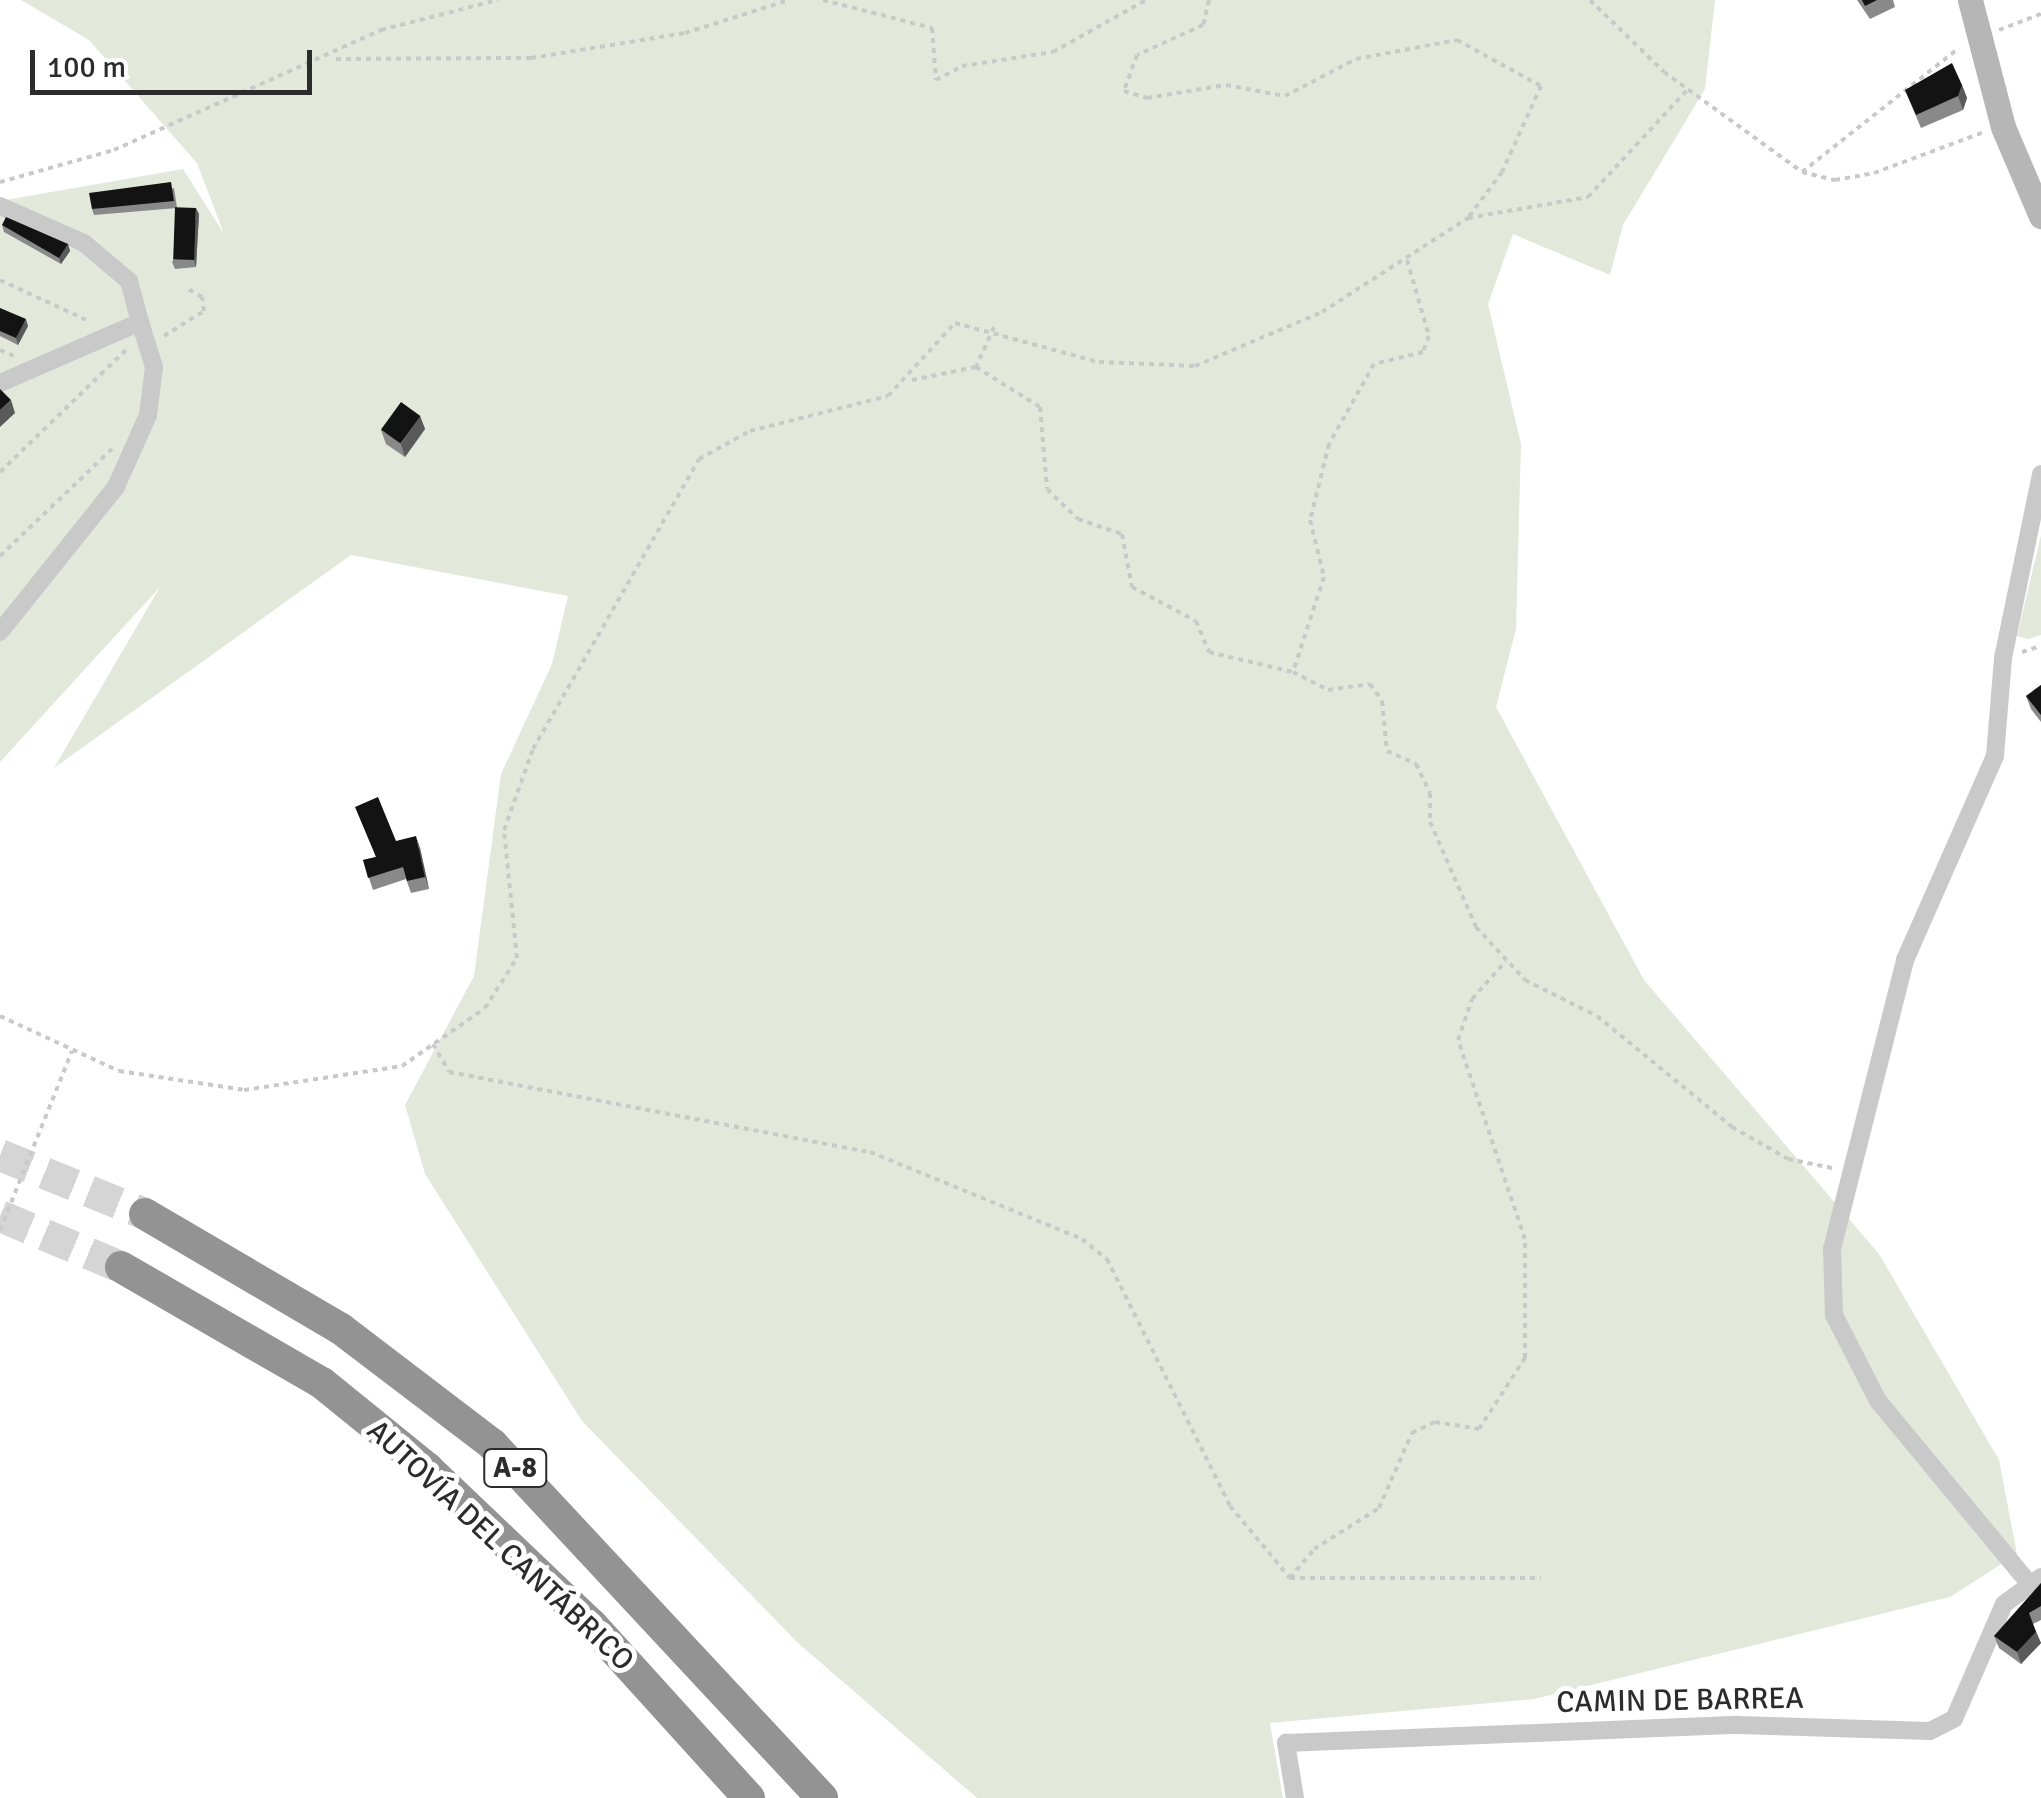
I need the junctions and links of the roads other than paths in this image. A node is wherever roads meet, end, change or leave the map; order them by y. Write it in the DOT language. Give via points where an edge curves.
graph roads {
  1 [pos="1970,0"];
  2 [pos="0,206"];
  3 [pos="2041,216"];
  4 [pos="140,322"];
  5 [pos="0,383"];
  6 [pos="2041,474"];
  7 [pos="0,632"];
  8 [pos="145,1214"];
  9 [pos="121,1267"];
  10 [pos="2034,1579"];
  11 [pos="749,1798"];
  12 [pos="822,1798"];
  13 [pos="1295,1798"];
  1 -- 3 [label="street" via="2003,127"];
  2 -- 4 [label="street" via="84,243 130,282"];
  4 -- 5 [label="street"];
  4 -- 7 [label="street" via="154,367 148,415 116,488"];
  6 -- 10 [label="street" via="2003,658 1996,756 1905,960 1846,1171 1832,1249 1834,1315 1878,1401"];
  8 -- 12 [label="highway, AUTOVÍA DEL CANTÁBRICO / A-8" via="342,1329 492,1444"];
  9 -- 11 [label="highway, AUTOVÍA DEL CANTÁBRICO / A-8" via="322,1384 427,1468 592,1625"];
  10 -- 13 [label="street, CAMIN DE BARREA" via="2004,1604 1954,1719 1930,1731 1738,1725 1286,1743"];
}
